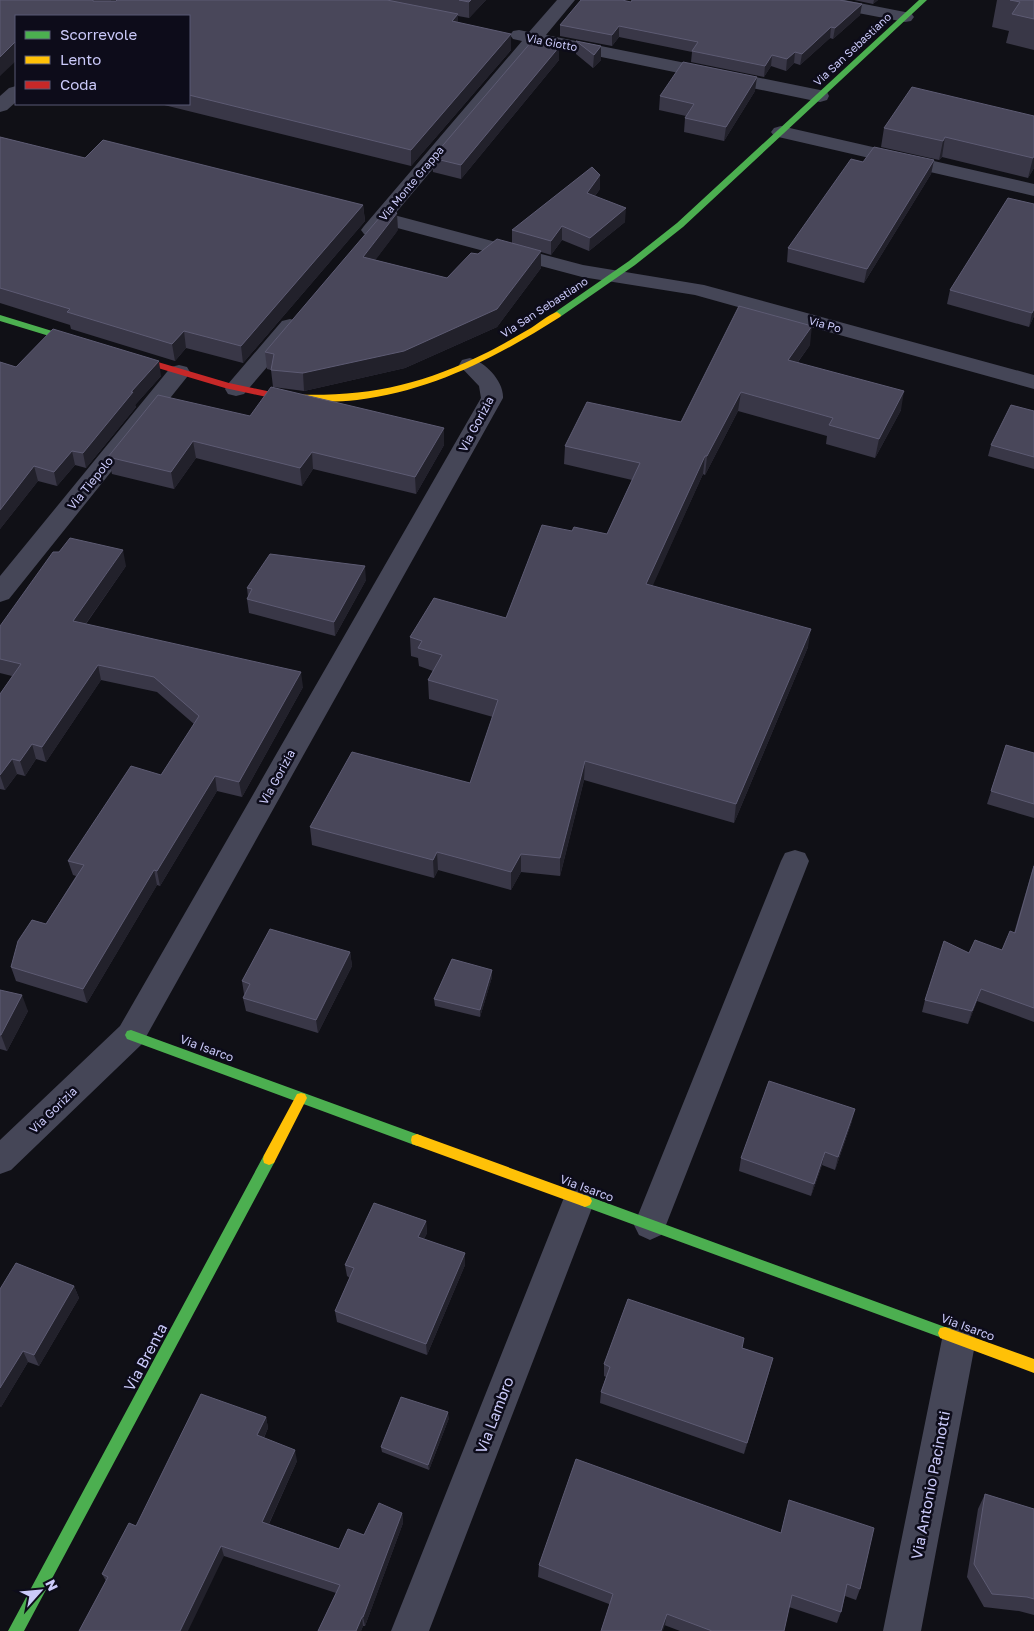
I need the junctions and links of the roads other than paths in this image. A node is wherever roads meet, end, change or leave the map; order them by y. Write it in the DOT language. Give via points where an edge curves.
graph roads {
  1 [pos="566,0"];
  2 [pos="816,0"];
  3 [pos="923,0"];
  4 [pos="905,17"];
  5 [pos="505,33"];
  6 [pos="534,38"];
  7 [pos="15,93"];
  8 [pos="820,96"];
  9 [pos="0,106"];
  10 [pos="781,132"];
  11 [pos="1034,190"];
  12 [pos="382,218"];
  13 [pos="357,248"];
  14 [pos="614,276"];
  15 [pos="300,315"];
  16 [pos="0,318"];
  17 [pos="94,346"];
  18 [pos="113,352"];
  19 [pos="470,365"];
  20 [pos="179,372"];
  21 [pos="1034,382"];
  22 [pos="236,389"];
  23 [pos="0,593"];
  24 [pos="796,861"];
  25 [pos="131,1035"];
  26 [pos="301,1098"];
  27 [pos="0,1160"];
  28 [pos="579,1200"];
  29 [pos="650,1226"];
  30 [pos="959,1339"];
  31 [pos="1034,1366"];
  32 [pos="16,1631"];
  33 [pos="410,1631"];
  34 [pos="902,1631"];
  1 -- 6 [label="street, Via Monte Grappa"];
  2 -- 4 [label="street"];
  3 -- 4 [label="street, Via San Sebastiano"];
  4 -- 8 [label="street, Via San Sebastiano"];
  5 -- 6 [label="street, Via Giotto"];
  6 -- 8 [label="street, Via Giotto"];
  6 -- 12 [label="street, Via Monte Grappa"];
  7 -- 9 [label="street"];
  8 -- 10 [label="street, Via San Sebastiano"];
  10 -- 11 [label="street"];
  10 -- 14 [label="street, Via San Sebastiano" via="664,238"];
  12 -- 13 [label="street, Via Monte Grappa"];
  12 -- 14 [label="street, Via Po" via="582,271"];
  14 -- 19 [label="street, Via San Sebastiano" via="527,335"];
  14 -- 21 [label="street, Via Po" via="697,289"];
  15 -- 22 [label="street"];
  16 -- 17 [label="street"];
  18 -- 20 [label="street, Via San Sebastiano"];
  19 -- 22 [label="street, Via San Sebastiano" via="400,389 359,398 291,400"];
  19 -- 25 [label="street, Via Gorizia" via="490,384 492,398"];
  20 -- 22 [label="street, Via San Sebastiano"];
  20 -- 23 [label="street, Via Tiepolo"];
  24 -- 29 [label="street"];
  25 -- 26 [label="street, Via Isarco"];
  25 -- 27 [label="street, Via Gorizia"];
  26 -- 28 [label="street, Via Isarco"];
  26 -- 32 [label="street, Via Brenta"];
  28 -- 29 [label="street, Via Isarco"];
  28 -- 33 [label="street, Via Lambro"];
  29 -- 30 [label="street, Via Isarco"];
  30 -- 31 [label="street, Via Isarco"];
  30 -- 34 [label="street, Via Antonio Pacinotti"];
}
